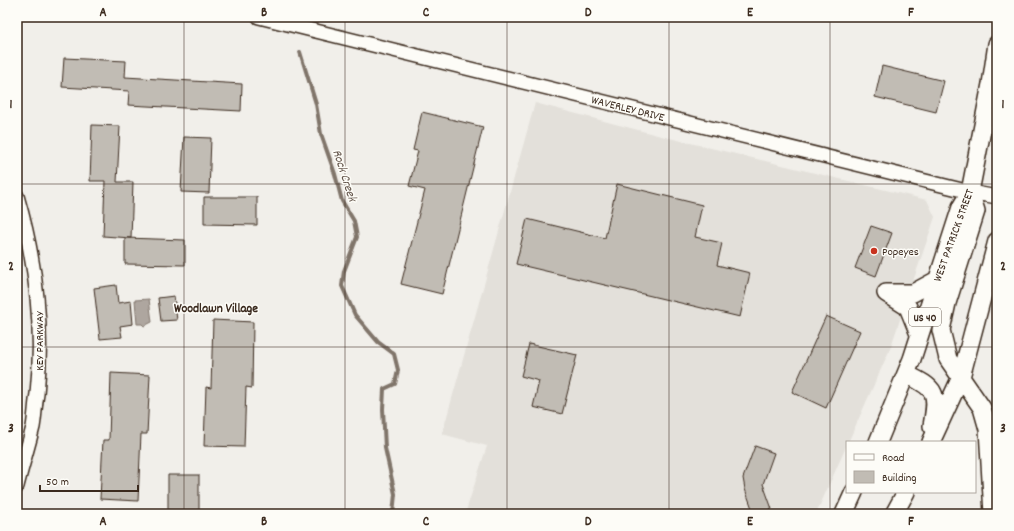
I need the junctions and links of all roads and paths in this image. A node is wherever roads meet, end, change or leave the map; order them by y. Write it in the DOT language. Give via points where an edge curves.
graph roads {
  1 [pos="259,17"];
  2 [pos="997,44"];
  3 [pos="970,192"];
  4 [pos="17,196"];
  5 [pos="997,197"];
  6 [pos="997,241"];
  7 [pos="937,280"];
  8 [pos="919,334"];
  9 [pos="906,374"];
  10 [pos="961,377"];
  11 [pos="878,441"];
  12 [pos="930,441"];
  13 [pos="930,441"];
  14 [pos="17,486"];
  15 [pos="854,493"];
  16 [pos="905,493"];
  17 [pos="844,514"];
  18 [pos="894,514"];
  19 [pos="993,514"];
  1 -- 3 [label="street, WAVERLEY DRIVE"];
  2 -- 3 [label="main road, WEST PATRICK STREET / US 40"];
  3 -- 5 [label="street, WAVERLEY DRIVE"];
  3 -- 7 [label="main road, WEST PATRICK STREET / US 40" via="961,207"];
  3 -- 10 [label="main road" via="976,211 941,330 948,359"];
  4 -- 14 [label="street, KEY PARKWAY" via="35,271 40,312 39,369 33,426"];
  6 -- 10 [label="main road"];
  7 -- 8 [label="main road, WEST PATRICK STREET / US 40"];
  7 -- 8 [label="main road" via="913,293 886,293 908,307"];
  8 -- 9 [label="main road, WEST PATRICK STREET / US 40"];
  9 -- 11 [label="main road, WEST PATRICK STREET / US 40"];
  9 -- 13 [label="main road" via="928,384 936,403"];
  10 -- 12 [label="main road"];
  10 -- 19 [label="main road" via="982,408 988,429"];
  15 -- 17 [label="main road"];
  16 -- 18 [label="main road"];
}
